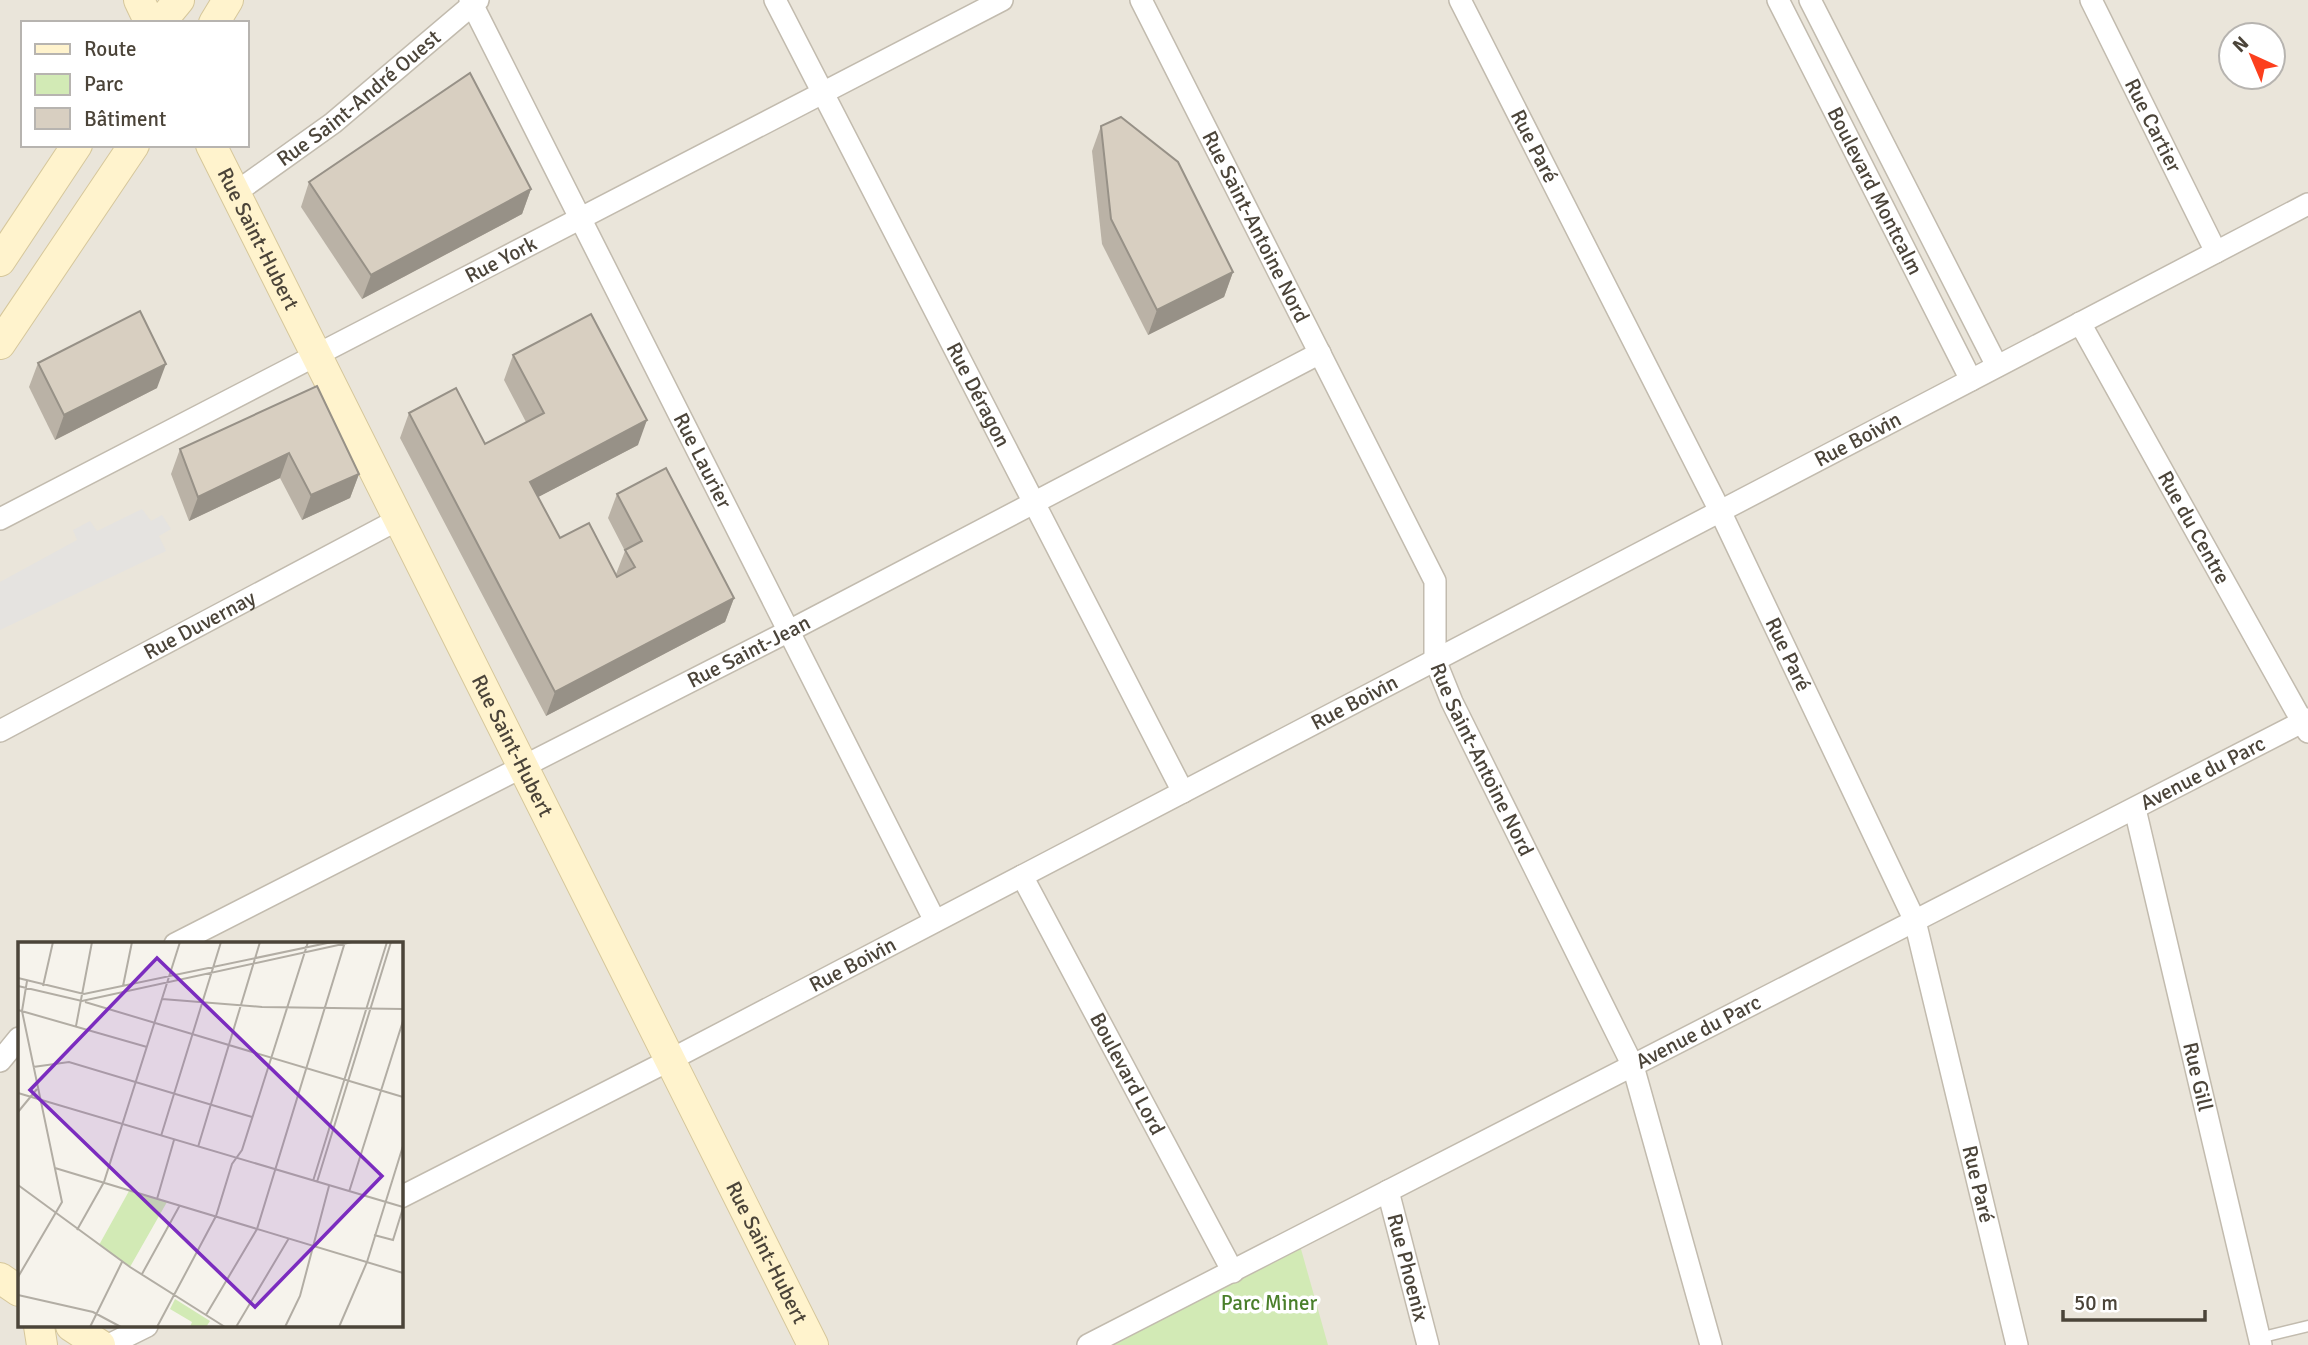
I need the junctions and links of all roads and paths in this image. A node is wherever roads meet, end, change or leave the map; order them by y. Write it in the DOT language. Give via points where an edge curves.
graph roads {
  1 [pos="139,0"];
  2 [pos="179,0"];
  3 [pos="228,0"];
  4 [pos="775,0"];
  5 [pos="1002,0"];
  6 [pos="1141,0"];
  7 [pos="1460,0"];
  8 [pos="1778,0"];
  9 [pos="1810,0"];
  10 [pos="2091,0"];
  11 [pos="473,2"];
  12 [pos="149,21"];
  13 [pos="162,21"];
  14 [pos="215,21"];
  15 [pos="823,93"];
  16 [pos="76,147"];
  17 [pos="133,147"];
  18 [pos="212,147"];
  19 [pos="235,193"];
  20 [pos="2308,204"];
  21 [pos="580,219"];
  22 [pos="2216,252"];
  23 [pos="0,261"];
  24 [pos="2080,323"];
  25 [pos="0,344"];
  26 [pos="1320,353"];
  27 [pos="317,355"];
  28 [pos="1997,366"];
  29 [pos="1971,380"];
  30 [pos="1032,503"];
  31 [pos="1720,511"];
  32 [pos="0,519"];
  33 [pos="399,519"];
  34 [pos="789,631"];
  35 [pos="1435,660"];
  36 [pos="2306,725"];
  37 [pos="0,731"];
  38 [pos="522,765"];
  39 [pos="1182,792"];
  40 [pos="2135,808"];
  41 [pos="1021,876"];
  42 [pos="936,921"];
  43 [pos="1915,921"];
  44 [pos="179,942"];
  45 [pos="18,1039"];
  46 [pos="670,1060"];
  47 [pos="0,1061"];
  48 [pos="1633,1066"];
  49 [pos="1388,1191"];
  50 [pos="402,1196"];
  51 [pos="1233,1272"];
  52 [pos="0,1278"];
  53 [pos="18,1290"];
  54 [pos="2308,1326"];
  55 [pos="74,1328"];
  56 [pos="143,1328"];
  57 [pos="2260,1341"];
  58 [pos="100,1345"];
  59 [pos="109,1345"];
  60 [pos="813,1345"];
  61 [pos="1088,1345"];
  62 [pos="1428,1345"];
  63 [pos="1712,1345"];
  64 [pos="2018,1345"];
  1 -- 12 [label="street"];
  2 -- 13 [label="street"];
  3 -- 14 [label="street"];
  4 -- 15 [label="street, Rue Déragon"];
  5 -- 15 [label="street, Rue York"];
  6 -- 26 [label="street, Rue Saint-Antoine Nord"];
  7 -- 31 [label="street, Rue Paré"];
  8 -- 29 [label="street, Boulevard Montcalm"];
  9 -- 28 [label="street, Boulevard Montcalm"];
  10 -- 22 [label="street, Rue Cartier"];
  11 -- 19 [label="street, Rue Saint-André Ouest" via="333,123"];
  11 -- 21 [label="street, Rue Laurier"];
  15 -- 21 [label="street, Rue York"];
  15 -- 30 [label="street, Rue Déragon"];
  16 -- 23 [label="street"];
  17 -- 25 [label="street"];
  18 -- 19 [label="street, Rue Saint-Hubert"];
  19 -- 27 [label="street, Rue Saint-Hubert"];
  20 -- 22 [label="street, Rue Boivin"];
  21 -- 27 [label="street, Rue York"];
  21 -- 34 [label="street, Rue Laurier"];
  22 -- 24 [label="street, Rue Boivin"];
  24 -- 28 [label="street, Rue Boivin"];
  24 -- 36 [label="street, Rue du Centre"];
  26 -- 30 [label="street, Rue Saint-Jean"];
  26 -- 35 [label="street, Rue Saint-Antoine Nord" via="1435,581"];
  27 -- 32 [label="street, Rue York"];
  27 -- 33 [label="street, Rue Saint-Hubert"];
  28 -- 29 [label="street, Rue Boivin"];
  29 -- 31 [label="street, Rue Boivin"];
  30 -- 34 [label="street, Rue Saint-Jean"];
  30 -- 39 [label="street, Rue Déragon"];
  31 -- 35 [label="street, Rue Boivin"];
  31 -- 43 [label="street, Rue Paré"];
  33 -- 37 [label="street, Rue Duvernay"];
  33 -- 38 [label="street, Rue Saint-Hubert"];
  34 -- 38 [label="street, Rue Saint-Jean"];
  34 -- 42 [label="street, Rue Laurier"];
  35 -- 39 [label="street, Rue Boivin"];
  35 -- 48 [label="street, Rue Saint-Antoine Nord"];
  36 -- 40 [label="street, Avenue du Parc"];
  38 -- 44 [label="street, Rue Saint-Jean"];
  38 -- 46 [label="street, Rue Saint-Hubert"];
  39 -- 41 [label="street, Rue Boivin"];
  40 -- 43 [label="street, Avenue du Parc"];
  40 -- 57 [label="street, Rue Gill"];
  41 -- 42 [label="street, Rue Boivin"];
  41 -- 51 [label="street, Boulevard Lord"];
  42 -- 46 [label="street, Rue Boivin"];
  43 -- 48 [label="street, Avenue du Parc"];
  43 -- 64 [label="street, Rue Paré"];
  45 -- 47 [label="street"];
  46 -- 50 [label="street, Rue Boivin"];
  46 -- 60 [label="street, Rue Saint-Hubert"];
  48 -- 49 [label="street, Avenue du Parc"];
  48 -- 63 [label="street, Rue Saint-Antoine Nord"];
  49 -- 51 [label="street, Avenue du Parc"];
  49 -- 62 [label="street, Rue Phoenix"];
  51 -- 61 [label="street, Avenue du Parc"];
  52 -- 53 [label="street"];
  54 -- 57 [label="lane"];
  55 -- 58 [label="street"];
  56 -- 59 [label="street"];
}
